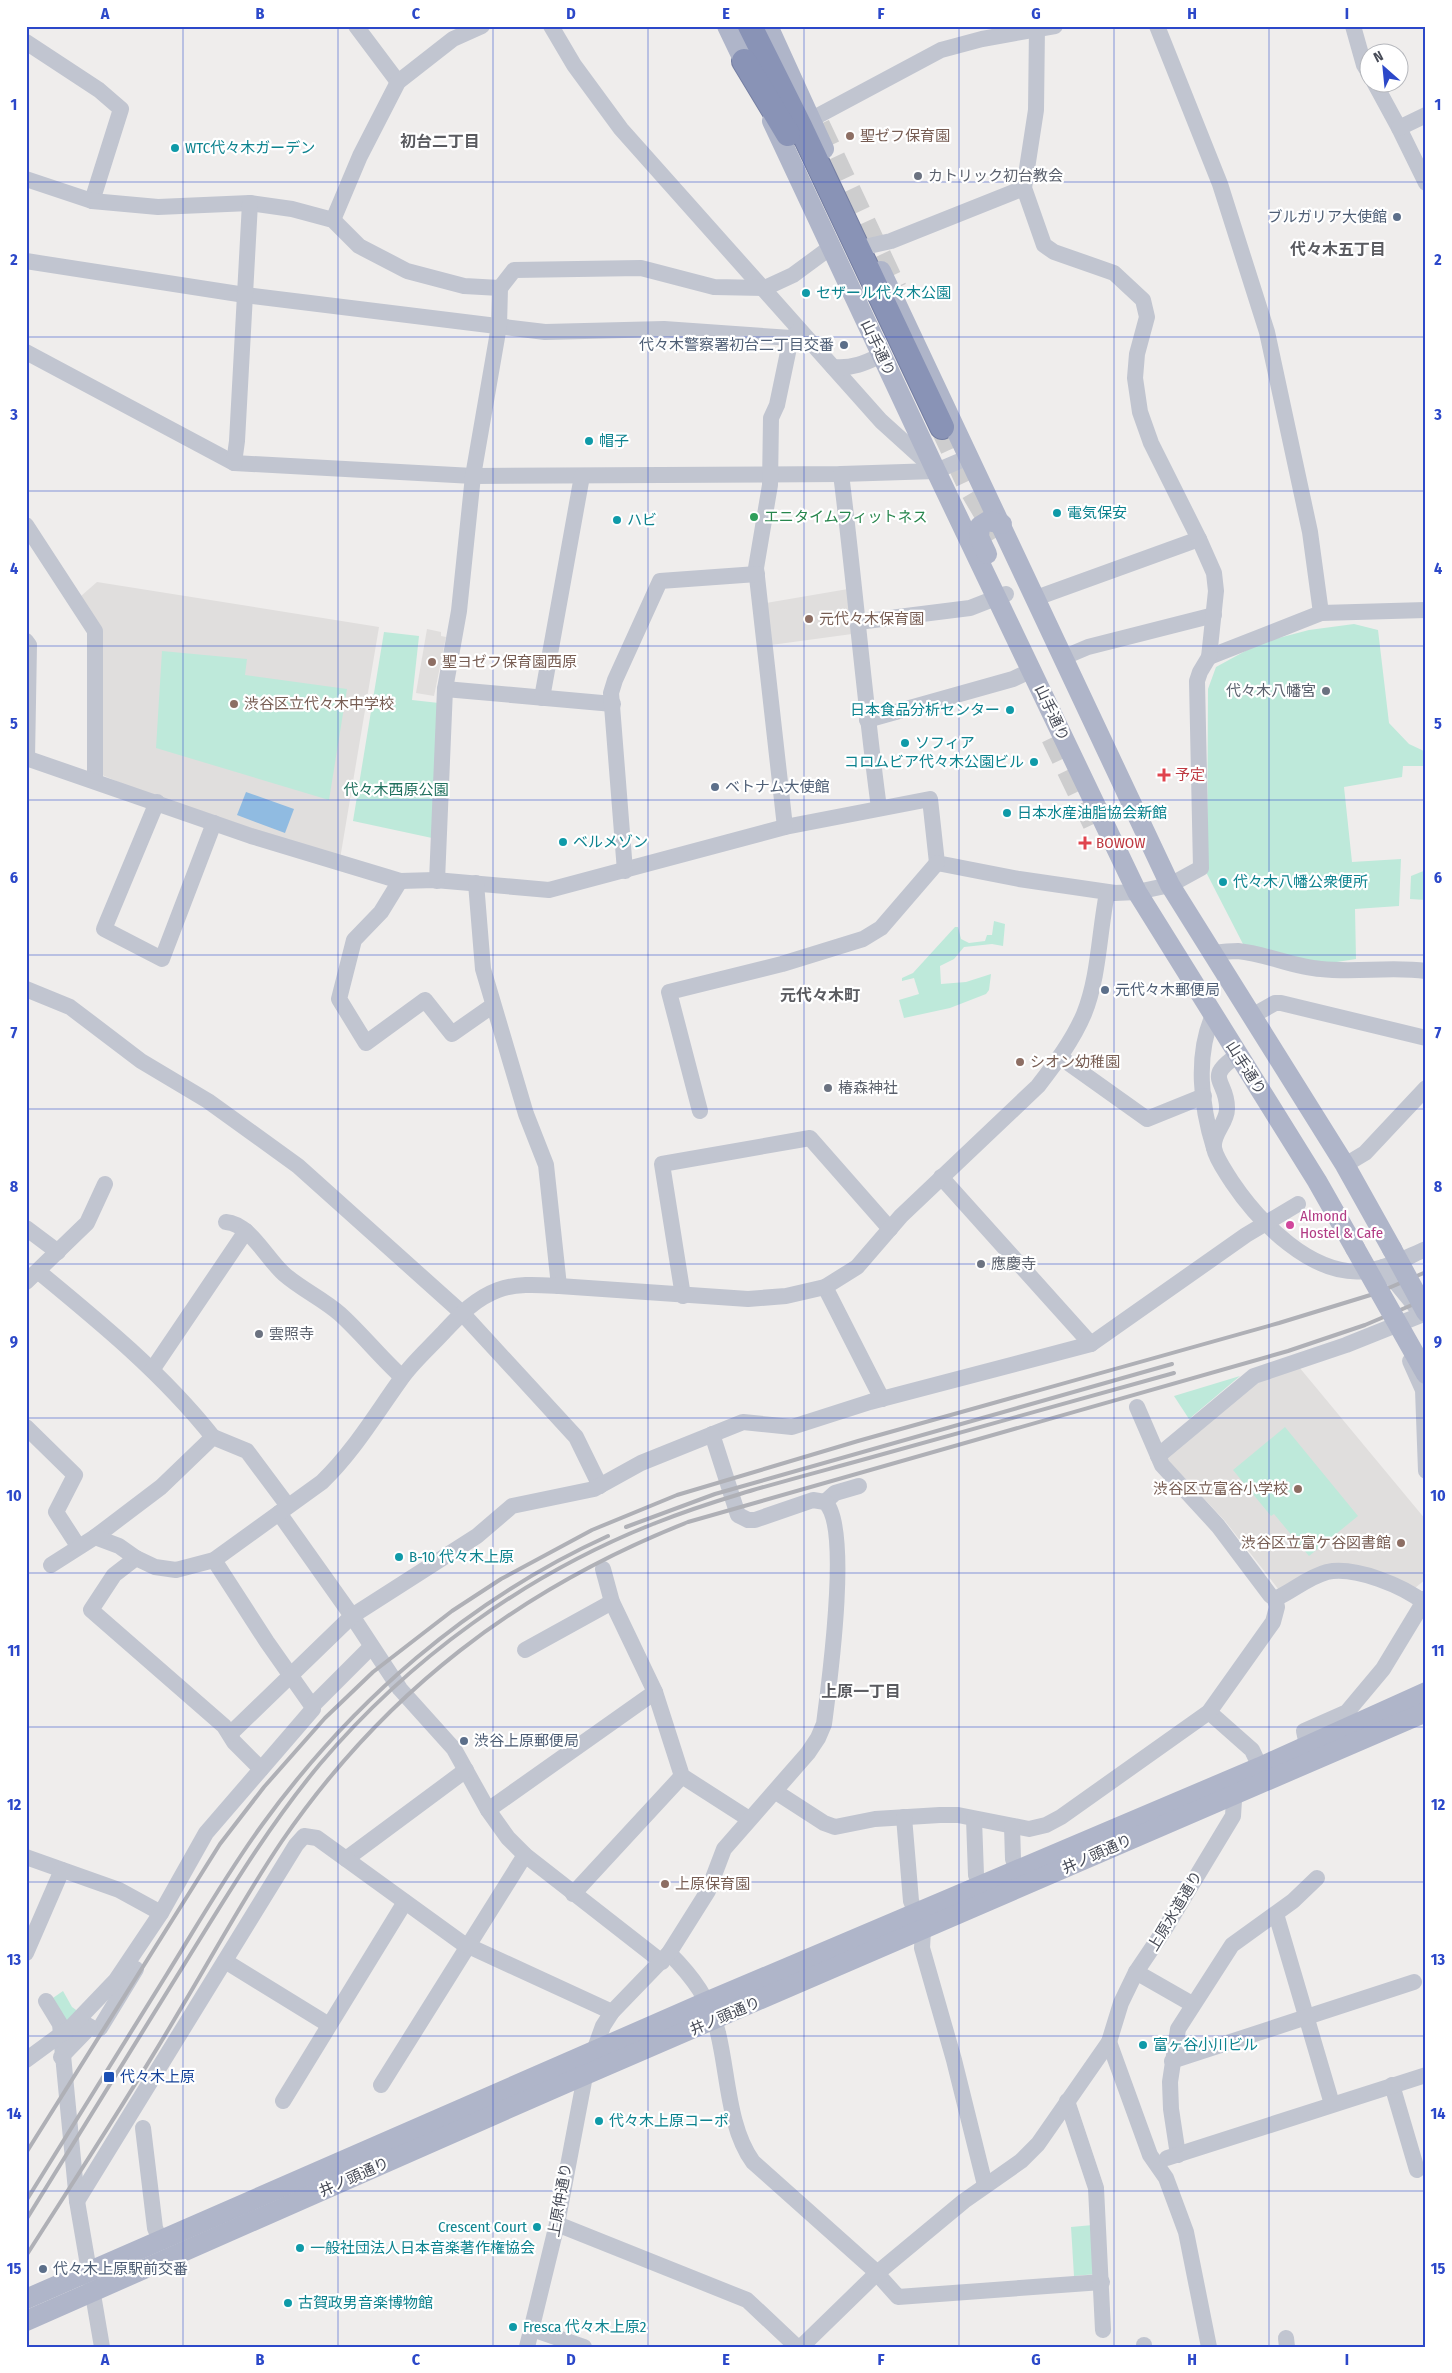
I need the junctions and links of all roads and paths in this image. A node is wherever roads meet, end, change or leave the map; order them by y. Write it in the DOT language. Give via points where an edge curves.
graph roads {
  1 [pos="356,26"];
  2 [pos="482,26"];
  3 [pos="551,26"];
  4 [pos="727,26"];
  5 [pos="750,26"];
  6 [pos="768,26"];
  7 [pos="1055,26"];
  8 [pos="1158,26"];
  9 [pos="1353,26"];
  10 [pos="1037,28"];
  11 [pos="26,42"];
  12 [pos="1360,51"];
  13 [pos="744,61"];
  14 [pos="398,82"];
  15 [pos="1379,92"];
  16 [pos="1426,115"];
  17 [pos="810,120"];
  18 [pos="1399,128"];
  19 [pos="26,179"];
  20 [pos="1426,184"];
  21 [pos="1024,188"];
  22 [pos="92,201"];
  23 [pos="250,204"];
  24 [pos="333,220"];
  25 [pos="869,246"];
  26 [pos="831,247"];
  27 [pos="26,260"];
  28 [pos="500,288"];
  29 [pos="764,288"];
  30 [pos="245,295"];
  31 [pos="499,326"];
  32 [pos="796,334"];
  33 [pos="26,352"];
  34 [pos="882,355"];
  35 [pos="833,367"];
  36 [pos="969,457"];
  37 [pos="234,463"];
  38 [pos="936,471"];
  39 [pos="770,474"];
  40 [pos="841,474"];
  41 [pos="473,476"];
  42 [pos="582,476"];
  43 [pos="1002,524"];
  44 [pos="26,525"];
  45 [pos="1199,539"];
  46 [pos="756,574"];
  47 [pos="1002,596"];
  48 [pos="1036,598"];
  49 [pos="1426,610"];
  50 [pos="1321,613"];
  51 [pos="1214,615"];
  52 [pos="858,622"];
  53 [pos="26,641"];
  54 [pos="1209,657"];
  55 [pos="1062,658"];
  56 [pos="1028,662"];
  57 [pos="445,689"];
  58 [pos="542,698"];
  59 [pos="612,704"];
  60 [pos="867,720"];
  61 [pos="1096,728"];
  62 [pos="26,758"];
  63 [pos="96,780"];
  64 [pos="157,802"];
  65 [pos="879,808"];
  66 [pos="214,823"];
  67 [pos="785,827"];
  68 [pos="1107,832"];
  69 [pos="937,863"];
  70 [pos="625,871"];
  71 [pos="436,880"];
  72 [pos="400,881"];
  73 [pos="476,883"];
  74 [pos="1170,885"];
  75 [pos="1137,892"];
  76 [pos="1107,893"];
  77 [pos="1211,953"];
  78 [pos="1426,970"];
  79 [pos="26,989"];
  80 [pos="492,1006"];
  81 [pos="1213,1015"];
  82 [pos="1252,1016"];
  83 [pos="1426,1038"];
  84 [pos="1238,1055"];
  85 [pos="1060,1056"];
  86 [pos="1426,1088"];
  87 [pos="1204,1096"];
  88 [pos="700,1111"];
  89 [pos="1214,1148"];
  90 [pos="1346,1165"];
  91 [pos="941,1177"];
  92 [pos="105,1184"];
  93 [pos="1298,1204"];
  94 [pos="226,1222"];
  95 [pos="1266,1224"];
  96 [pos="26,1228"];
  97 [pos="246,1230"];
  98 [pos="890,1230"];
  99 [pos="1426,1249"];
  100 [pos="58,1252"];
  101 [pos="1383,1267"];
  102 [pos="32,1277"];
  103 [pos="559,1286"];
  104 [pos="825,1287"];
  105 [pos="683,1296"];
  106 [pos="462,1313"];
  107 [pos="1424,1313"];
  108 [pos="1396,1326"];
  109 [pos="1091,1344"];
  110 [pos="152,1370"];
  111 [pos="1426,1374"];
  112 [pos="402,1377"];
  113 [pos="882,1399"];
  114 [pos="1137,1407"];
  115 [pos="26,1427"];
  116 [pos="712,1434"];
  117 [pos="213,1437"];
  118 [pos="1424,1440"];
  119 [pos="1158,1456"];
  120 [pos="1426,1471"];
  121 [pos="600,1486"];
  122 [pos="859,1486"];
  123 [pos="825,1502"];
  124 [pos="283,1509"];
  125 [pos="95,1537"];
  126 [pos="78,1546"];
  127 [pos="136,1558"];
  128 [pos="214,1560"];
  129 [pos="50,1565"];
  130 [pos="603,1569"];
  131 [pos="1275,1599"];
  132 [pos="1425,1601"];
  133 [pos="612,1602"];
  134 [pos="352,1616"];
  135 [pos="371,1647"];
  136 [pos="526,1650"];
  137 [pos="291,1676"];
  138 [pos="655,1692"];
  139 [pos="1426,1692"];
  140 [pos="312,1706"];
  141 [pos="1209,1712"];
  142 [pos="1426,1712"];
  143 [pos="230,1734"];
  144 [pos="1307,1745"];
  145 [pos="1260,1767"];
  146 [pos="261,1769"];
  147 [pos="466,1770"];
  148 [pos="682,1776"];
  149 [pos="1229,1788"];
  150 [pos="776,1792"];
  151 [pos="488,1810"];
  152 [pos="904,1817"];
  153 [pos="974,1818"];
  154 [pos="749,1819"];
  155 [pos="1012,1826"];
  156 [pos="525,1855"];
  157 [pos="26,1857"];
  158 [pos="346,1859"];
  159 [pos="62,1870"];
  160 [pos="1017,1871"];
  161 [pos="1317,1878"];
  162 [pos="980,1887"];
  163 [pos="573,1894"];
  164 [pos="405,1902"];
  165 [pos="160,1913"];
  166 [pos="1276,1914"];
  167 [pos="920,1922"];
  168 [pos="468,1945"];
  169 [pos="26,1953"];
  170 [pos="666,1957"];
  171 [pos="225,1961"];
  172 [pos="139,1965"];
  173 [pos="1136,1972"];
  174 [pos="1414,1982"];
  175 [pos="46,2001"];
  176 [pos="706,2002"];
  177 [pos="1192,2004"];
  178 [pos="612,2012"];
  179 [pos="1307,2018"];
  180 [pos="714,2021"];
  181 [pos="85,2023"];
  182 [pos="329,2025"];
  183 [pos="60,2036"];
  184 [pos="1109,2042"];
  185 [pos="592,2053"];
  186 [pos="61,2057"];
  187 [pos="26,2060"];
  188 [pos="1172,2061"];
  189 [pos="1426,2075"];
  190 [pos="585,2076"];
  191 [pos="381,2085"];
  192 [pos="1392,2085"];
  193 [pos="283,2101"];
  194 [pos="1067,2101"];
  195 [pos="1332,2104"];
  196 [pos="143,2128"];
  197 [pos="1178,2155"];
  198 [pos="1155,2162"];
  199 [pos="1417,2170"];
  200 [pos="985,2186"];
  201 [pos="77,2201"];
  202 [pos="557,2224"];
  203 [pos="166,2238"];
  204 [pos="88,2272"];
  205 [pos="876,2274"];
  206 [pos="1102,2282"];
  207 [pos="92,2293"];
  208 [pos="26,2299"];
  209 [pos="26,2322"];
  210 [pos="532,2329"];
  211 [pos="1103,2330"];
  212 [pos="102,2347"];
  213 [pos="527,2347"];
  214 [pos="584,2347"];
  215 [pos="797,2347"];
  216 [pos="801,2347"];
  217 [pos="1209,2347"];
  1 -- 14 [label="street"];
  2 -- 14 [label="street" via="454,39"];
  3 -- 29 [label="street" via="579,73 621,129"];
  4 -- 13 [label="main road, 山手通り"];
  5 -- 13 [label="highway" via="800,126 936,430 815,185"];
  6 -- 17 [label="main road"];
  7 -- 10 [label="street"];
  8 -- 50 [label="street" via="1220,184 1266,332 1310,532"];
  9 -- 12 [label="street"];
  10 -- 17 [label="street" via="941,50"];
  10 -- 21 [label="street" via="1036,110"];
  11 -- 22 [label="street" via="99,90 120,109"];
  13 -- 26 [label="main road, 山手通り"];
  14 -- 24 [label="street" via="360,156"];
  15 -- 18 [label="street"];
  16 -- 18 [label="street"];
  17 -- 25 [label="main road"];
  18 -- 20 [label="street"];
  19 -- 22 [label="street"];
  21 -- 25 [label="street" via="891,241"];
  21 -- 45 [label="street" via="1044,245 1054,252 1118,276 1143,300 1147,317 1137,354 1135,378 1140,412 1151,443"];
  22 -- 23 [label="street" via="158,207"];
  23 -- 24 [label="street" via="292,209"];
  23 -- 30 [label="street"];
  24 -- 28 [label="street" via="359,246 407,271 464,286"];
  25 -- 36 [label="main road"];
  26 -- 29 [label="street" via="793,276"];
  26 -- 34 [label="main road, 山手通り"];
  27 -- 30 [label="street"];
  28 -- 29 [label="street" via="514,270 641,268 714,287"];
  28 -- 31 [label="street"];
  29 -- 32 [label="street"];
  30 -- 31 [label="street"];
  30 -- 37 [label="street"];
  31 -- 32 [label="street" via="545,332 664,329"];
  31 -- 41 [label="street"];
  32 -- 35 [label="street"];
  32 -- 39 [label="street" via="771,418"];
  33 -- 37 [label="street"];
  34 -- 35 [label="street" via="856,366"];
  34 -- 38 [label="main road, 山手通り"];
  35 -- 38 [label="street" via="895,436"];
  36 -- 38 [label="street"];
  36 -- 43 [label="main road"];
  37 -- 41 [label="street"];
  38 -- 40 [label="street"];
  38 -- 47 [label="main road, 山手通り"];
  39 -- 40 [label="street"];
  39 -- 42 [label="street"];
  39 -- 46 [label="street"];
  40 -- 52 [label="street"];
  41 -- 42 [label="street"];
  41 -- 57 [label="street" via="460,611"];
  42 -- 58 [label="street"];
  43 -- 47 [label="main road" via="983,522 978,531"];
  43 -- 48 [label="main road"];
  44 -- 63 [label="street" via="95,631"];
  45 -- 48 [label="street"];
  45 -- 51 [label="street" via="1214,573"];
  46 -- 59 [label="street" via="660,581 612,687"];
  46 -- 67 [label="street"];
  47 -- 52 [label="street" via="970,608"];
  47 -- 56 [label="main road, 山手通り"];
  48 -- 55 [label="main road"];
  49 -- 50 [label="street"];
  50 -- 54 [label="street"];
  51 -- 54 [label="street"];
  51 -- 55 [label="street" via="1088,647"];
  52 -- 60 [label="street"];
  53 -- 62 [label="street" via="29,645"];
  54 -- 74 [label="street" via="1198,681 1201,868"];
  55 -- 61 [label="main road"];
  56 -- 60 [label="street" via="1013,678"];
  56 -- 68 [label="main road, 山手通り"];
  57 -- 58 [label="street"];
  57 -- 71 [label="street"];
  58 -- 59 [label="street"];
  59 -- 70 [label="street"];
  60 -- 65 [label="street"];
  61 -- 68 [label="main road" via="1109,785 1129,829 1122,836"];
  61 -- 74 [label="main road"];
  62 -- 63 [label="street"];
  63 -- 64 [label="street"];
  64 -- 66 [label="street"];
  64 -- 66 [label="street" via="104,929 162,959"];
  65 -- 67 [label="street"];
  65 -- 69 [label="street" via="930,799"];
  66 -- 72 [label="street"];
  67 -- 70 [label="street"];
  68 -- 75 [label="main road, 山手通り"];
  69 -- 76 [label="street"];
  69 -- 88 [label="street" via="881,928 863,939 782,964 669,992"];
  70 -- 73 [label="street" via="549,890"];
  71 -- 72 [label="street"];
  71 -- 73 [label="street"];
  72 -- 80 [label="street" via="381,912 354,940 339,999 366,1043 425,1000 452,1034"];
  73 -- 80 [label="street" via="483,969"];
  74 -- 75 [label="street"];
  74 -- 77 [label="main road"];
  75 -- 76 [label="street"];
  75 -- 81 [label="main road, 山手通り"];
  76 -- 85 [label="street" via="1098,956 1084,1014"];
  77 -- 78 [label="street" via="1236,951 1258,954 1306,968 1337,971"];
  77 -- 82 [label="main road"];
  79 -- 106 [label="street" via="70,1007 141,1061 208,1101 298,1166"];
  80 -- 103 [label="street" via="526,1114 546,1165"];
  81 -- 84 [label="main road, 山手通り"];
  81 -- 87 [label="street" via="1202,1049"];
  82 -- 83 [label="street" via="1281,1003"];
  82 -- 90 [label="main road"];
  84 -- 89 [label="street" via="1222,1066 1218,1075 1227,1112"];
  84 -- 111 [label="main road, 山手通り, bridge" via="1317,1181"];
  85 -- 87 [label="street" via="1147,1120"];
  85 -- 91 [label="street" via="1038,1086"];
  86 -- 90 [label="street" via="1365,1153"];
  87 -- 89 [label="street"];
  89 -- 95 [label="street" via="1237,1189"];
  90 -- 107 [label="main road, bridge"];
  91 -- 98 [label="street"];
  91 -- 109 [label="street"];
  92 -- 100 [label="street" via="87,1223"];
  93 -- 95 [label="street"];
  94 -- 97 [label="street" via="236,1223"];
  95 -- 101 [label="street" via="1303,1253 1332,1266 1365,1271"];
  95 -- 109 [label="street"];
  96 -- 100 [label="street"];
  97 -- 110 [label="street"];
  97 -- 112 [label="street" via="284,1274 339,1314"];
  98 -- 104 [label="street" via="857,1267"];
  98 -- 105 [label="street" via="810,1138 662,1164"];
  99 -- 101 [label="street"];
  100 -- 102 [label="street"];
  101 -- 107 [label="street"];
  102 -- 110 [label="street" via="119,1337"];
  103 -- 105 [label="street" via="628,1289"];
  103 -- 106 [label="street" via="500,1289 478,1299"];
  104 -- 105 [label="street" via="786,1296 748,1299"];
  104 -- 113 [label="street"];
  106 -- 112 [label="street"];
  106 -- 121 [label="street" via="576,1437"];
  107 -- 108 [label="street"];
  108 -- 118 [label="street" via="1423,1390"];
  108 -- 119 [label="street" via="1254,1376"];
  109 -- 113 [label="street"];
  110 -- 117 [label="street"];
  112 -- 124 [label="street" via="364,1435 334,1471"];
  113 -- 116 [label="street" via="792,1427 743,1422"];
  114 -- 119 [label="street"];
  115 -- 126 [label="street" via="75,1475 56,1512"];
  116 -- 121 [label="street" via="641,1463"];
  116 -- 123 [label="street" via="738,1515 755,1520 813,1500"];
  117 -- 124 [label="street" via="248,1451"];
  117 -- 125 [label="street" via="161,1487"];
  118 -- 120 [label="street"];
  119 -- 131 [label="street" via="1162,1465 1218,1526"];
  121 -- 134 [label="street" via="512,1506 477,1536"];
  122 -- 123 [label="street" via="835,1493"];
  123 -- 150 [label="street, 上原仲通り" via="833,1512 838,1569 824,1724 808,1753"];
  124 -- 128 [label="street"];
  124 -- 134 [label="street"];
  125 -- 126 [label="street"];
  125 -- 127 [label="street" via="119,1546"];
  126 -- 129 [label="street"];
  127 -- 128 [label="street" via="155,1567 176,1570"];
  127 -- 143 [label="street" via="114,1575 91,1610"];
  128 -- 137 [label="street"];
  130 -- 133 [label="street"];
  131 -- 132 [label="street" via="1328,1572 1349,1571 1370,1576"];
  131 -- 141 [label="street" via="1277,1608 1273,1622"];
  132 -- 144 [label="street" via="1383,1669 1347,1712 1304,1731"];
  133 -- 136 [label="street"];
  133 -- 138 [label="street"];
  134 -- 135 [label="street"];
  134 -- 137 [label="street"];
  135 -- 140 [label="street"];
  135 -- 147 [label="street" via="405,1696 454,1749"];
  137 -- 140 [label="street"];
  137 -- 143 [label="street"];
  138 -- 148 [label="street"];
  138 -- 151 [label="street"];
  139 -- 144 [label="main road, 井ノ頭通り"];
  140 -- 146 [label="street" via="313,1709"];
  141 -- 145 [label="street" via="1252,1750"];
  141 -- 155 [label="street" via="1061,1817 1029,1829"];
  142 -- 149 [label="main road, 井ノ頭通り"];
  143 -- 146 [label="street"];
  144 -- 145 [label="main road, 井ノ頭通り"];
  145 -- 149 [label="main road, 井ノ頭通り"];
  146 -- 165 [label="street" via="206,1833"];
  147 -- 151 [label="street"];
  147 -- 158 [label="street"];
  148 -- 154 [label="street"];
  148 -- 163 [label="street"];
  149 -- 160 [label="main road, 井ノ頭通り"];
  149 -- 167 [label="main road, 井ノ頭通り"];
  149 -- 173 [label="street, 上原水道通り" via="1235,1807 1233,1816 1164,1932"];
  150 -- 152 [label="street" via="835,1827"];
  150 -- 154 [label="street, 上原仲通り"];
  151 -- 156 [label="street"];
  152 -- 153 [label="street" via="940,1815"];
  152 -- 167 [label="street" via="911,1898"];
  153 -- 155 [label="street"];
  153 -- 162 [label="street" via="976,1875"];
  154 -- 170 [label="street, 上原仲通り" via="724,1849 708,1891"];
  155 -- 160 [label="street" via="1013,1859"];
  156 -- 163 [label="street"];
  156 -- 168 [label="street"];
  157 -- 159 [label="street"];
  158 -- 164 [label="street"];
  158 -- 171 [label="street" via="317,1838 308,1836 300,1839"];
  159 -- 165 [label="street" via="119,1890"];
  159 -- 169 [label="street"];
  160 -- 162 [label="main road, 井ノ頭通り"];
  161 -- 166 [label="street"];
  162 -- 167 [label="main road, 井ノ頭通り"];
  163 -- 170 [label="street"];
  164 -- 168 [label="street"];
  164 -- 182 [label="street"];
  165 -- 181 [label="street"];
  166 -- 177 [label="street" via="1232,1946"];
  166 -- 179 [label="street"];
  167 -- 176 [label="main road, 井ノ頭通り"];
  167 -- 180 [label="main road, 井ノ頭通り"];
  167 -- 200 [label="street" via="922,1948"];
  168 -- 178 [label="street"];
  168 -- 191 [label="street"];
  170 -- 176 [label="street" via="692,1976"];
  170 -- 178 [label="street, 上原仲通り"];
  171 -- 182 [label="street"];
  171 -- 201 [label="street"];
  172 -- 181 [label="street" via="100,2028"];
  173 -- 177 [label="street"];
  173 -- 184 [label="street, 上原水道通り" via="1121,2003"];
  174 -- 179 [label="street"];
  175 -- 183 [label="street" via="60,2024"];
  176 -- 180 [label="street"];
  176 -- 185 [label="main road, 井ノ頭通り"];
  177 -- 188 [label="street" via="1178,2029"];
  178 -- 185 [label="street, 上原仲通り"];
  179 -- 188 [label="street"];
  179 -- 195 [label="street"];
  180 -- 190 [label="main road, 井ノ頭通り"];
  180 -- 205 [label="street" via="730,2102 746,2153"];
  181 -- 183 [label="street"];
  181 -- 186 [label="street"];
  182 -- 193 [label="street"];
  183 -- 186 [label="street"];
  183 -- 187 [label="street"];
  184 -- 194 [label="street, 上原水道通り"];
  184 -- 198 [label="street"];
  185 -- 190 [label="street, 上原仲通り"];
  185 -- 203 [label="main road, 井ノ頭通り"];
  186 -- 201 [label="street"];
  188 -- 197 [label="street" via="1171,2110"];
  189 -- 192 [label="street"];
  190 -- 202 [label="street, 上原仲通り"];
  190 -- 207 [label="main road, 井ノ頭通り"];
  192 -- 195 [label="street"];
  192 -- 199 [label="street"];
  194 -- 200 [label="street, 上原水道通り" via="1038,2144 1021,2161"];
  194 -- 206 [label="street" via="1096,2188"];
  195 -- 197 [label="street"];
  196 -- 203 [label="street" via="155,2228 158,2235"];
  197 -- 198 [label="street"];
  198 -- 217 [label="street" via="1166,2178 1186,2232"];
  200 -- 205 [label="street, 上原水道通り"];
  201 -- 204 [label="street"];
  202 -- 210 [label="street, 上原仲通り"];
  202 -- 215 [label="street" via="748,2300"];
  203 -- 204 [label="main road, 井ノ頭通り"];
  204 -- 207 [label="street"];
  204 -- 208 [label="main road, 井ノ頭通り"];
  205 -- 206 [label="street" via="898,2297"];
  205 -- 216 [label="street, 上原水道通り"];
  206 -- 211 [label="street"];
  207 -- 209 [label="main road, 井ノ頭通り"];
  207 -- 212 [label="street"];
  210 -- 213 [label="street, 上原仲通り"];
  210 -- 214 [label="street"];
}
